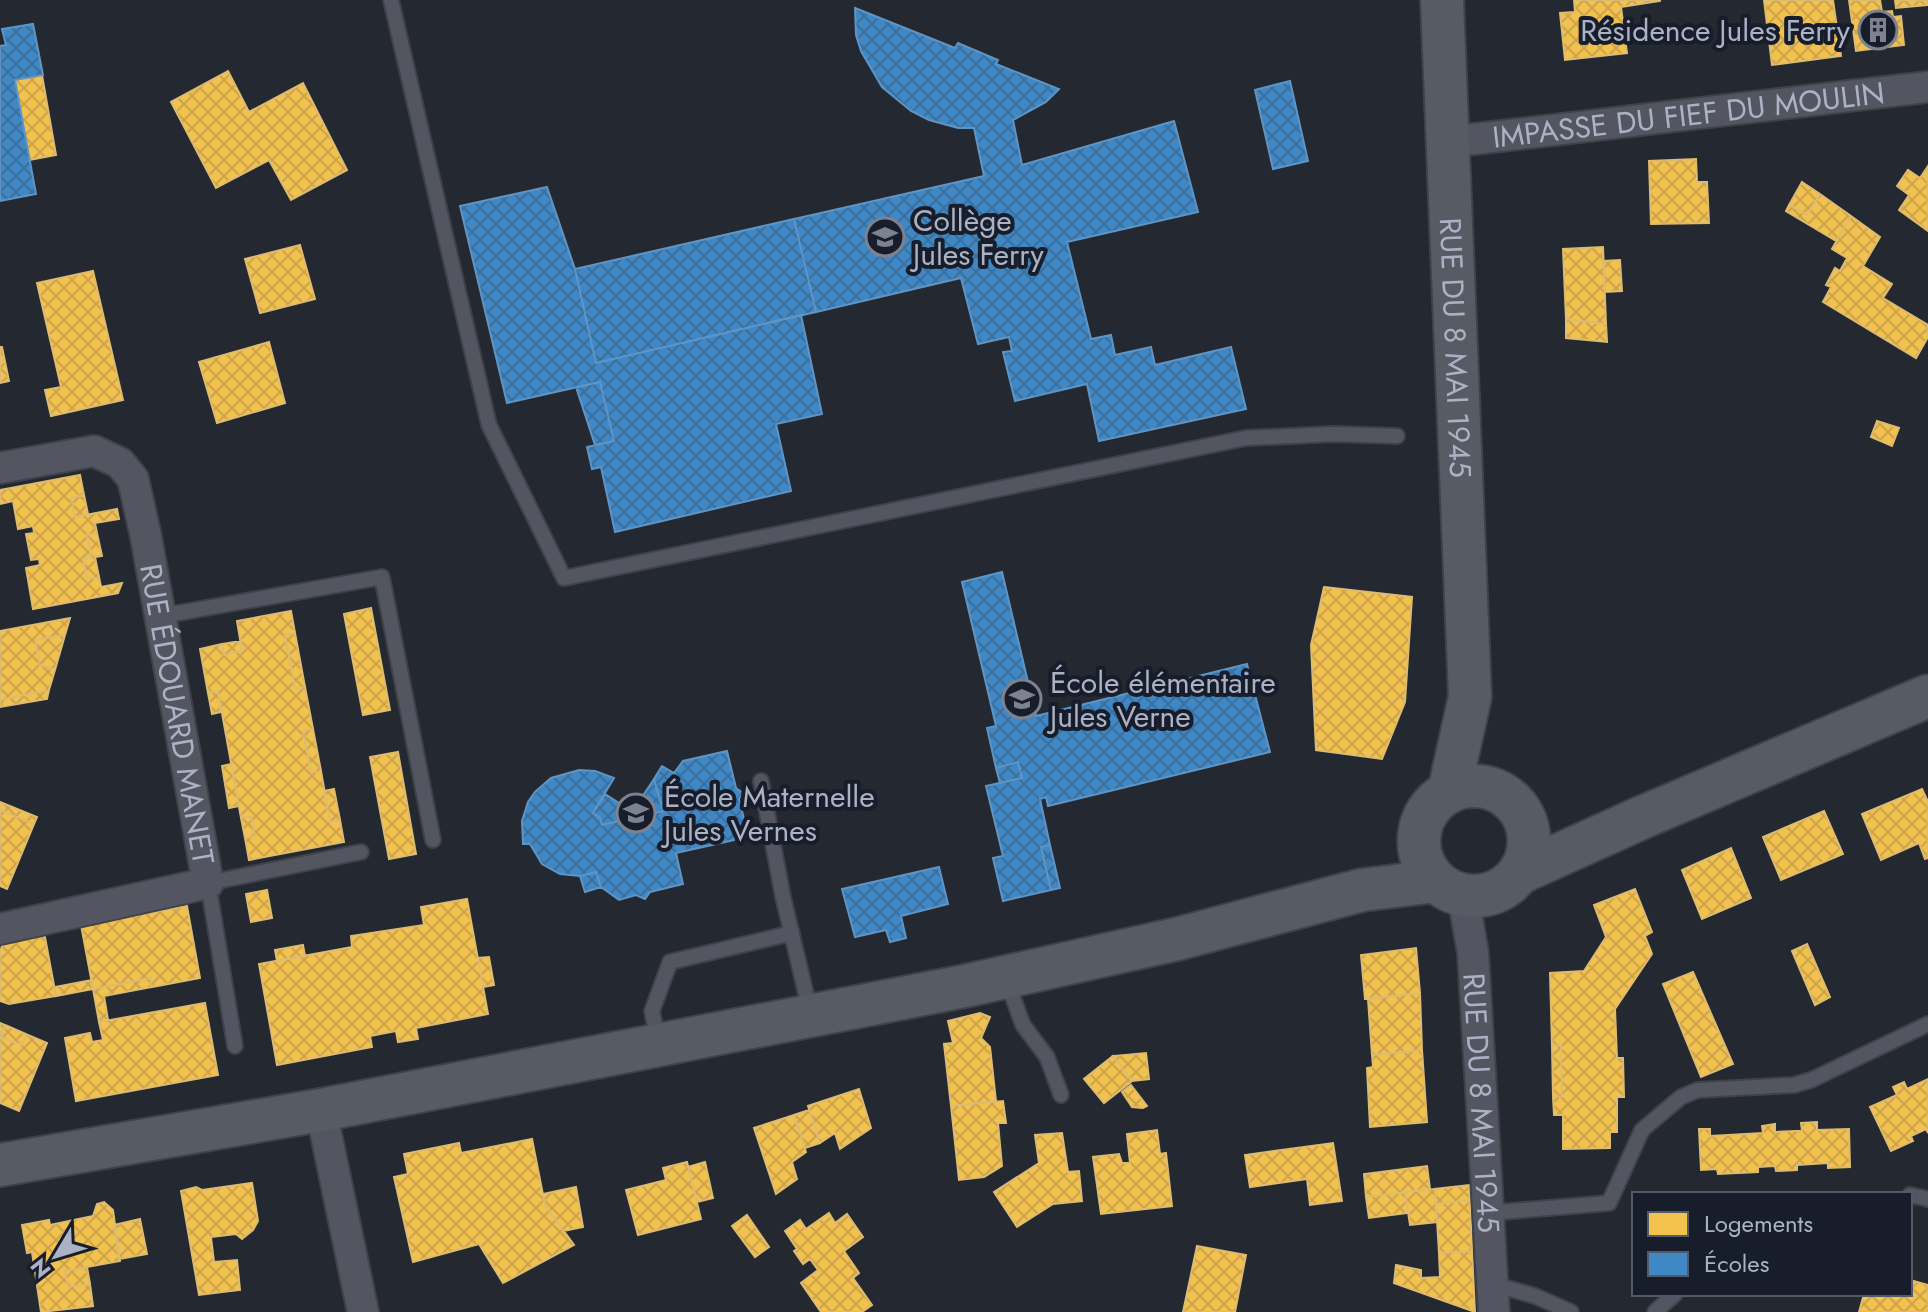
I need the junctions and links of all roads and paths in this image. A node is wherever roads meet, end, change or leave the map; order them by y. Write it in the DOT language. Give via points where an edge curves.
graph roads {
  1 [pos="391,0"];
  2 [pos="1442,0"];
  3 [pos="1928,87"];
  4 [pos="1448,142"];
  5 [pos="1397,436"];
  6 [pos="0,468"];
  7 [pos="161,616"];
  8 [pos="1928,696"];
  9 [pos="1470,697"];
  10 [pos="761,781"];
  11 [pos="1449,792"];
  12 [pos="1510,802"];
  13 [pos="1628,823"];
  14 [pos="1418,839"];
  15 [pos="433,840"];
  16 [pos="361,852"];
  17 [pos="1519,873"];
  18 [pos="208,883"];
  19 [pos="1449,888"];
  20 [pos="1362,890"];
  21 [pos="0,929"];
  22 [pos="792,933"];
  23 [pos="1005,977"];
  24 [pos="811,1015"];
  25 [pos="1928,1024"];
  26 [pos="659,1045"];
  27 [pos="235,1046"];
  28 [pos="1061,1095"];
  29 [pos="321,1110"];
  30 [pos="0,1165"];
  31 [pos="1488,1213"];
  32 [pos="1673,1296"];
  33 [pos="1493,1298"];
  34 [pos="363,1312"];
  35 [pos="1571,1312"];
  36 [pos="1655,1312"];
  1 -- 5 [label="lane" via="489,425 564,578 1246,438"];
  2 -- 4 [label="main road, RUE DU 8 MAI 1945"];
  3 -- 4 [label="street, IMPASSE DU FIEF DU MOULIN"];
  4 -- 9 [label="main road, RUE DU 8 MAI 1945"];
  6 -- 7 [label="street, RUE ÉDOUARD MANET" via="94,451 120,463 133,479 140,502"];
  7 -- 15 [label="lane" via="382,577"];
  7 -- 18 [label="street, RUE ÉDOUARD MANET"];
  8 -- 13 [label="main road"];
  9 -- 11 [label="main road, RUE DU 8 MAI 1945"];
  9 -- 12 [label="main road, RUE DU 8 MAI 1945"];
  10 -- 22 [label="lane"];
  11 -- 12 [label="main road" via="1466,786 1491,789"];
  11 -- 14 [label="main road" via="1426,813"];
  12 -- 13 [label="main road" via="1575,822"];
  12 -- 17 [label="main road" via="1526,824 1529,843"];
  13 -- 17 [label="main road"];
  14 -- 19 [label="main road" via="1422,862"];
  14 -- 20 [label="main road"];
  16 -- 18 [label="lane"];
  17 -- 19 [label="main road" via="1482,896"];
  18 -- 21 [label="street, RUE ÉDOUARD MANET"];
  18 -- 27 [label="lane"];
  19 -- 20 [label="main road"];
  19 -- 31 [label="street, RUE DU 8 MAI 1945" via="1473,953"];
  20 -- 23 [label="main road"];
  22 -- 24 [label="lane"];
  22 -- 26 [label="lane" via="670,962 652,1011"];
  23 -- 24 [label="main road"];
  23 -- 28 [label="lane" via="1023,1025 1047,1057"];
  24 -- 26 [label="main road"];
  25 -- 31 [label="lane" via="1811,1080 1698,1090 1681,1097 1642,1130 1609,1203"];
  26 -- 29 [label="main road"];
  29 -- 30 [label="main road"];
  29 -- 34 [label="street"];
  31 -- 33 [label="street, RUE DU 8 MAI 1945"];
  32 -- 36 [label="lane"];
  33 -- 35 [label="lane" via="1535,1296"];
}
